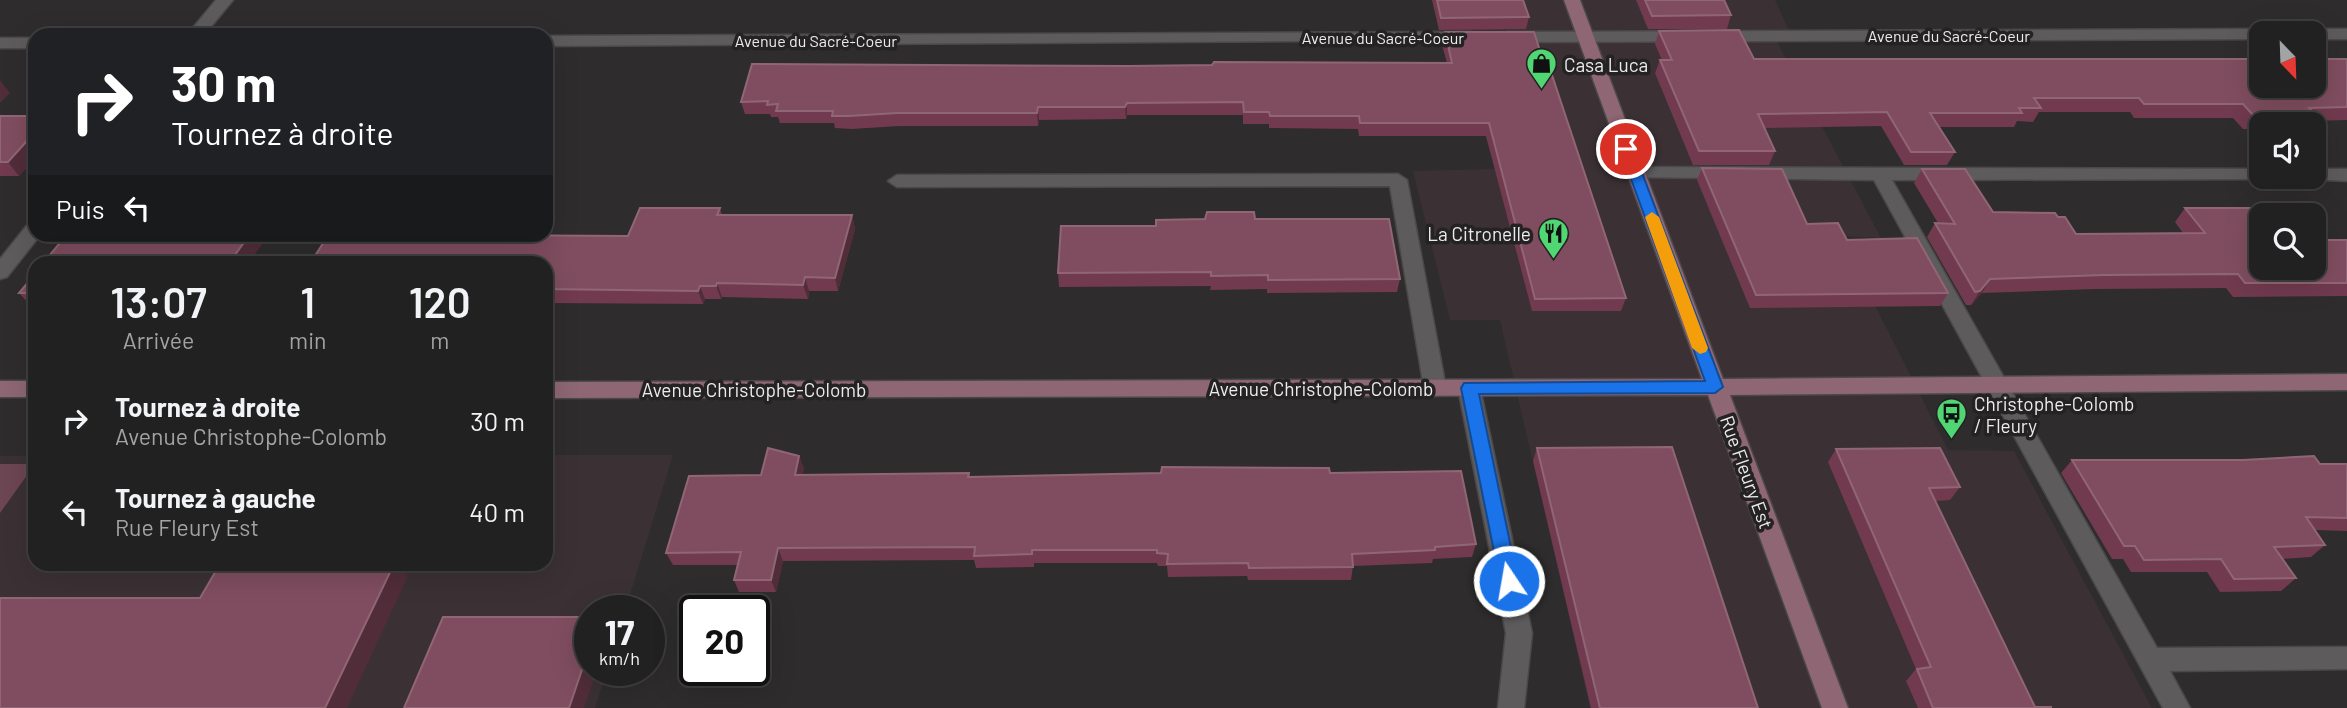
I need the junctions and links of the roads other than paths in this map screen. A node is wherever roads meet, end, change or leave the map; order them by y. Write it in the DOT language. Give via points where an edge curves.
graph roads {
  1 [pos="225,0"];
  2 [pos="1572,0"];
  3 [pos="201,28"];
  4 [pos="2249,34"];
  5 [pos="2326,34"];
  6 [pos="2347,34"];
  7 [pos="1585,37"];
  8 [pos="553,41"];
  9 [pos="0,43"];
  10 [pos="28,43"];
  11 [pos="1635,173"];
  12 [pos="1880,174"];
  13 [pos="2249,175"];
  14 [pos="2326,175"];
  15 [pos="2347,175"];
  16 [pos="897,181"];
  17 [pos="28,238"];
  18 [pos="0,272"];
  19 [pos="2347,382"];
  20 [pos="1998,385"];
  21 [pos="1715,387"];
  22 [pos="1434,388"];
  23 [pos="1469,388"];
  24 [pos="0,389"];
  25 [pos="28,389"];
  26 [pos="553,390"];
  27 [pos="2347,658"];
  28 [pos="2150,660"];
  29 [pos="1511,708"];
  30 [pos="1835,708"];
  31 [pos="2177,708"];
  1 -- 3 [label="street"];
  2 -- 7 [label="main road, Rue Fleury Est"];
  4 -- 7 [label="street, Avenue du Sacré-Coeur"];
  5 -- 6 [label="street"];
  7 -- 8 [label="street, Avenue du Sacré-Coeur"];
  7 -- 11 [label="main road, Rue Fleury Est"];
  9 -- 10 [label="street"];
  11 -- 12 [label="street"];
  11 -- 21 [label="main road, Rue Fleury Est"];
  12 -- 13 [label="street"];
  12 -- 20 [label="street"];
  14 -- 15 [label="street"];
  16 -- 22 [label="street" via="1398,180"];
  17 -- 18 [label="street"];
  19 -- 20 [label="main road, Avenue Christophe-Colomb"];
  20 -- 21 [label="main road, Avenue Christophe-Colomb"];
  20 -- 28 [label="street"];
  21 -- 23 [label="main road, Avenue Christophe-Colomb"];
  21 -- 30 [label="main road, Rue Fleury Est"];
  22 -- 23 [label="main road, Avenue Christophe-Colomb"];
  22 -- 26 [label="main road, Avenue Christophe-Colomb"];
  23 -- 29 [label="street" via="1519,633"];
  24 -- 25 [label="main road"];
  27 -- 28 [label="street"];
  28 -- 31 [label="street"];
}
